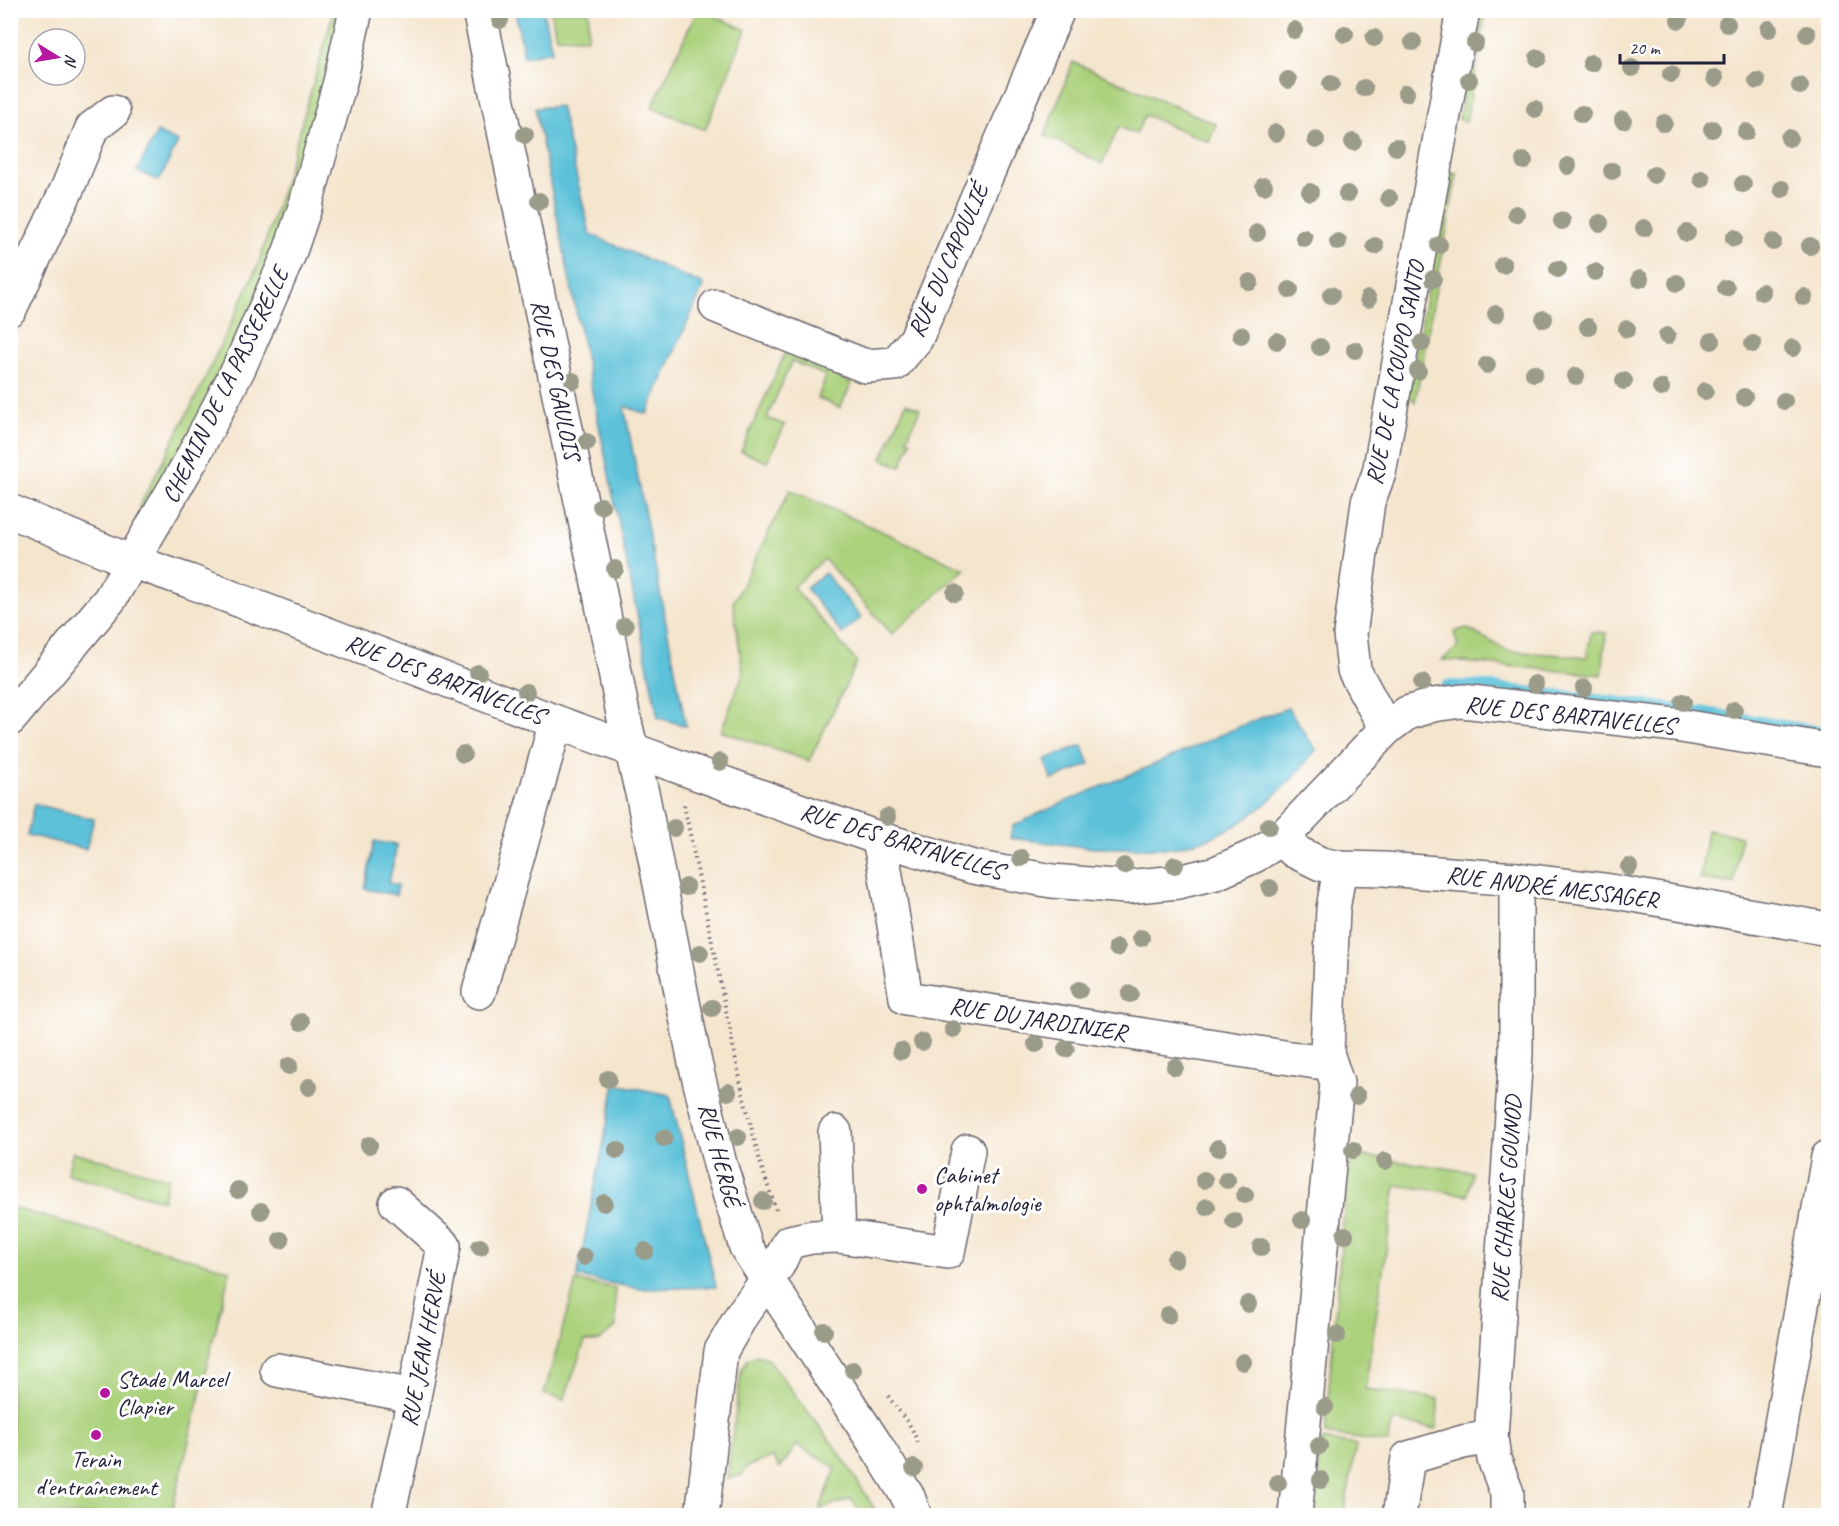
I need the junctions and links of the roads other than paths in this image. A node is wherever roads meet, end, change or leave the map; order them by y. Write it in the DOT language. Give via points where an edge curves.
graph roads {
  1 [pos="356,10"];
  2 [pos="479,10"];
  3 [pos="1058,10"];
  4 [pos="1463,10"];
  5 [pos="113,112"];
  6 [pos="716,306"];
  7 [pos="10,309"];
  8 [pos="10,511"];
  9 [pos="133,562"];
  10 [pos="10,719"];
  11 [pos="556,722"];
  12 [pos="1386,729"];
  13 [pos="633,750"];
  14 [pos="1828,750"];
  15 [pos="878,838"];
  16 [pos="1281,839"];
  17 [pos="1340,868"];
  18 [pos="1515,879"];
  19 [pos="1828,929"];
  20 [pos="479,992"];
  21 [pos="1327,1053"];
  22 [pos="835,1132"];
  23 [pos="968,1151"];
  24 [pos="1828,1156"];
  25 [pos="396,1203"];
  26 [pos="839,1236"];
  27 [pos="768,1278"];
  28 [pos="276,1370"];
  29 [pos="414,1396"];
  30 [pos="1491,1437"];
  31 [pos="388,1515"];
  32 [pos="702,1515"];
  33 [pos="915,1515"];
  34 [pos="1296,1515"];
  35 [pos="1399,1515"];
  36 [pos="1507,1515"];
  37 [pos="1765,1515"];
  1 -- 9 [label="street, CHEMIN DE LA PASSERELLE" via="340,82 289,254 239,368"];
  2 -- 13 [label="street, RUE DES GAULOIS"];
  3 -- 6 [label="street, RUE DU CAPOULIÉ" via="916,339 895,364 865,366"];
  4 -- 12 [label="street, RUE DE LA COUPO SANTO" via="1381,461 1366,512 1350,634 1354,670"];
  5 -- 7 [label="street" via="93,128"];
  8 -- 9 [label="street, RUE DES BARTAVELLES"];
  9 -- 10 [label="street, CHEMIN DE LA PASSERELLE" via="110,598"];
  9 -- 11 [label="street, RUE DES BARTAVELLES"];
  11 -- 13 [label="street, RUE DES BARTAVELLES"];
  11 -- 20 [label="street"];
  12 -- 14 [label="street, RUE DES BARTAVELLES" via="1407,713 1462,701 1675,725"];
  12 -- 16 [label="street, RUE DES BARTAVELLES"];
  13 -- 15 [label="street, RUE DES BARTAVELLES"];
  13 -- 27 [label="street, RUE HERGÉ" via="695,1063 720,1164 746,1247"];
  15 -- 16 [label="street, RUE DES BARTAVELLES" via="973,867 1052,881 1126,886 1178,882 1216,873"];
  15 -- 21 [label="street, RUE DU JARDINIER" via="906,998 1316,1062"];
  16 -- 17 [label="street, RUE ANDRÉ MESSAGER" via="1312,860"];
  17 -- 18 [label="street, RUE ANDRÉ MESSAGER"];
  17 -- 21 [label="street" via="1333,909"];
  18 -- 19 [label="street, RUE ANDRÉ MESSAGER" via="1604,890"];
  18 -- 30 [label="street, RUE CHARLES GOUNOD" via="1516,1053"];
  21 -- 34 [label="street" via="1337,1083"];
  22 -- 26 [label="street"];
  23 -- 26 [label="street" via="948,1252"];
  24 -- 37 [label="street"];
  25 -- 29 [label="street, RUE JEAN HERVÉ" via="444,1246"];
  26 -- 27 [label="street" via="789,1242"];
  27 -- 32 [label="street" via="721,1351"];
  27 -- 33 [label="street, RUE HERGÉ" via="897,1479"];
  28 -- 29 [label="street"];
  29 -- 31 [label="street, RUE JEAN HERVÉ"];
  30 -- 35 [label="street" via="1408,1458"];
  30 -- 36 [label="street, RUE CHARLES GOUNOD" via="1494,1459 1507,1493"];
}
